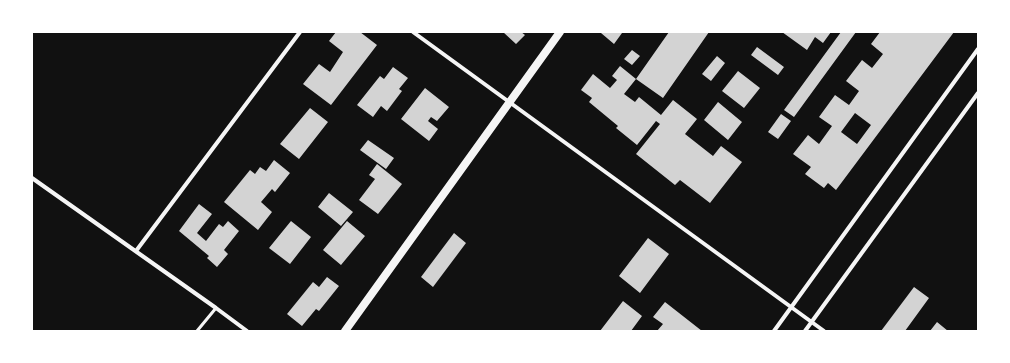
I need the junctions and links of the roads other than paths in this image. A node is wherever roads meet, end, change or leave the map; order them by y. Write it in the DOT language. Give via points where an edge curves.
graph roads {
  1 [pos="300,32"];
  2 [pos="413,32"];
  3 [pos="560,32"];
  4 [pos="978,50"];
  5 [pos="978,93"];
  6 [pos="510,102"];
  7 [pos="32,178"];
  8 [pos="136,251"];
  9 [pos="791,307"];
  10 [pos="216,308"];
  11 [pos="812,322"];
  12 [pos="197,331"];
  13 [pos="247,331"];
  14 [pos="345,331"];
  15 [pos="774,331"];
  16 [pos="805,331"];
  17 [pos="824,331"];
  1 -- 8 [label="street"];
  2 -- 6 [label="street"];
  3 -- 6 [label="main road"];
  4 -- 9 [label="street"];
  5 -- 11 [label="street"];
  6 -- 9 [label="street"];
  6 -- 14 [label="main road"];
  7 -- 8 [label="street"];
  8 -- 10 [label="street"];
  9 -- 11 [label="street"];
  9 -- 15 [label="street"];
  10 -- 12 [label="lane"];
  10 -- 13 [label="street"];
  11 -- 16 [label="street"];
  11 -- 17 [label="street"];
}
